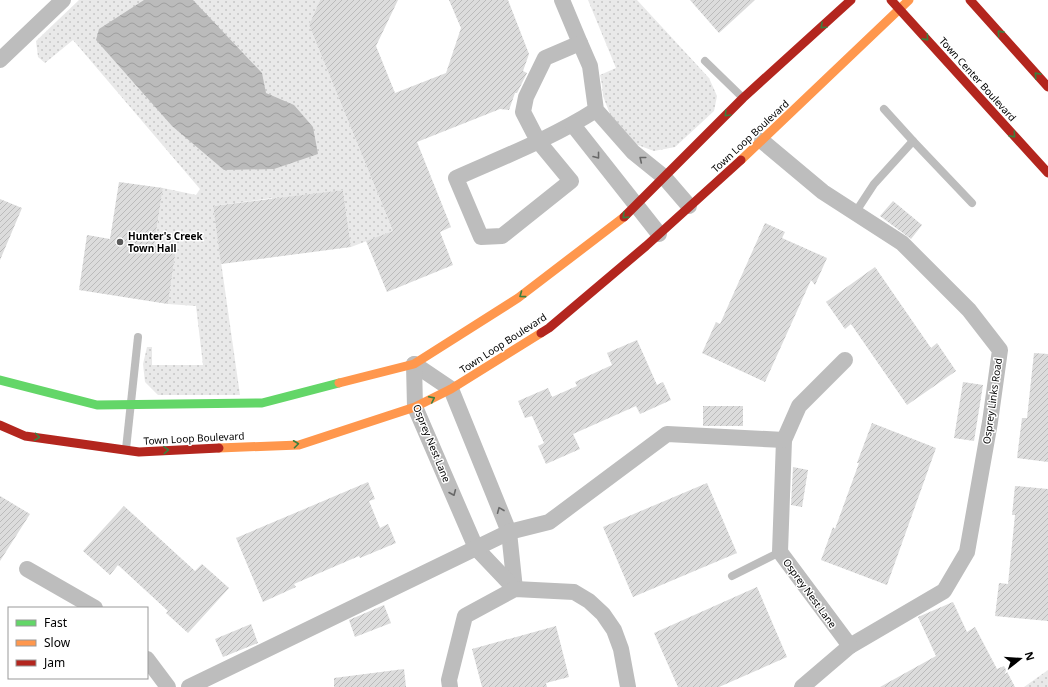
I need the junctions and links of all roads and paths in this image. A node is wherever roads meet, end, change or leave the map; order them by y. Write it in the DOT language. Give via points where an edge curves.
graph roads {
  1 [pos="63,0"];
  2 [pos="562,0"];
  3 [pos="852,0"];
  4 [pos="891,0"];
  5 [pos="909,0"];
  6 [pos="970,0"];
  7 [pos="900,9"];
  8 [pos="580,43"];
  9 [pos="0,60"];
  10 [pos="706,61"];
  11 [pos="1048,87"];
  12 [pos="743,98"];
  13 [pos="884,109"];
  14 [pos="596,110"];
  15 [pos="573,125"];
  16 [pos="538,141"];
  17 [pos="762,141"];
  18 [pos="913,141"];
  19 [pos="1048,173"];
  20 [pos="664,177"];
  21 [pos="972,203"];
  22 [pos="635,205"];
  23 [pos="690,206"];
  24 [pos="856,213"];
  25 [pos="659,234"];
  26 [pos="138,337"];
  27 [pos="846,360"];
  28 [pos="414,364"];
  29 [pos="0,380"];
  30 [pos="451,389"];
  31 [pos="131,404"];
  32 [pos="415,407"];
  33 [pos="0,425"];
  34 [pos="784,440"];
  35 [pos="126,450"];
  36 [pos="509,532"];
  37 [pos="476,548"];
  38 [pos="780,552"];
  39 [pos="27,569"];
  40 [pos="732,576"];
  41 [pos="515,589"];
  42 [pos="93,607"];
  43 [pos="850,646"];
  44 [pos="148,660"];
  45 [pos="168,687"];
  46 [pos="189,687"];
  47 [pos="450,687"];
  48 [pos="628,687"];
  49 [pos="802,687"];
  1 -- 9 [label="street"];
  2 -- 8 [label="street"];
  3 -- 12 [label="street, one-way"];
  4 -- 7 [label="street, Town Center Boulevard"];
  5 -- 7 [label="street, Town Loop Boulevard"];
  11 -- 6 [label="street, one-way"];
  7 -- 17 [label="street, Town Loop Boulevard"];
  7 -- 19 [label="street, Town Center Boulevard, one-way"];
  8 -- 14 [label="street" via="590,66"];
  8 -- 16 [label="street" via="545,58 526,97 523,112"];
  10 -- 12 [label="lane"];
  12 -- 20 [label="street, one-way"];
  13 -- 18 [label="lane"];
  14 -- 15 [label="street"];
  20 -- 14 [label="street, one-way" via="633,152"];
  15 -- 16 [label="street"];
  15 -- 22 [label="street, one-way"];
  16 -- 16 [label="street" via="456,178 481,237 502,236 571,181"];
  17 -- 23 [label="street, Town Loop Boulevard"];
  17 -- 24 [label="street, Osprey Links Road" via="823,192"];
  18 -- 21 [label="lane"];
  18 -- 24 [label="lane" via="874,184"];
  20 -- 22 [label="street"];
  20 -- 23 [label="street"];
  22 -- 25 [label="street"];
  22 -- 28 [label="street, one-way" via="618,222 518,298"];
  23 -- 25 [label="street, Town Loop Boulevard"];
  24 -- 43 [label="street, Osprey Links Road" via="902,243 969,310 1000,350 967,552 944,591"];
  25 -- 30 [label="street, Town Loop Boulevard" via="549,328"];
  26 -- 31 [label="lane"];
  27 -- 34 [label="street, Osprey Nest Lane" via="799,406"];
  28 -- 30 [label="street"];
  28 -- 31 [label="street" via="262,403"];
  28 -- 32 [label="street, Osprey Nest Lane"];
  29 -- 31 [label="street" via="97,405"];
  32 -- 30 [label="street, Town Loop Boulevard, one-way"];
  36 -- 30 [label="street, one-way"];
  31 -- 35 [label="lane"];
  35 -- 32 [label="street, Town Loop Boulevard, one-way" via="139,452 299,445"];
  32 -- 37 [label="street, Osprey Nest Lane, one-way"];
  33 -- 35 [label="street, Town Loop Boulevard, one-way" via="25,436"];
  34 -- 36 [label="street" via="667,434 549,522"];
  34 -- 38 [label="street, Osprey Nest Lane"];
  36 -- 37 [label="street"];
  36 -- 41 [label="street"];
  37 -- 41 [label="street, Osprey Nest Lane"];
  37 -- 46 [label="street"];
  38 -- 40 [label="lane"];
  38 -- 43 [label="street, Osprey Nest Lane"];
  39 -- 42 [label="street"];
  41 -- 47 [label="street" via="465,616 449,680"];
  41 -- 48 [label="street" via="574,592 589,601 603,614 614,630 621,649"];
  43 -- 49 [label="street, Osprey Links Road"];
  44 -- 45 [label="street"];
}
